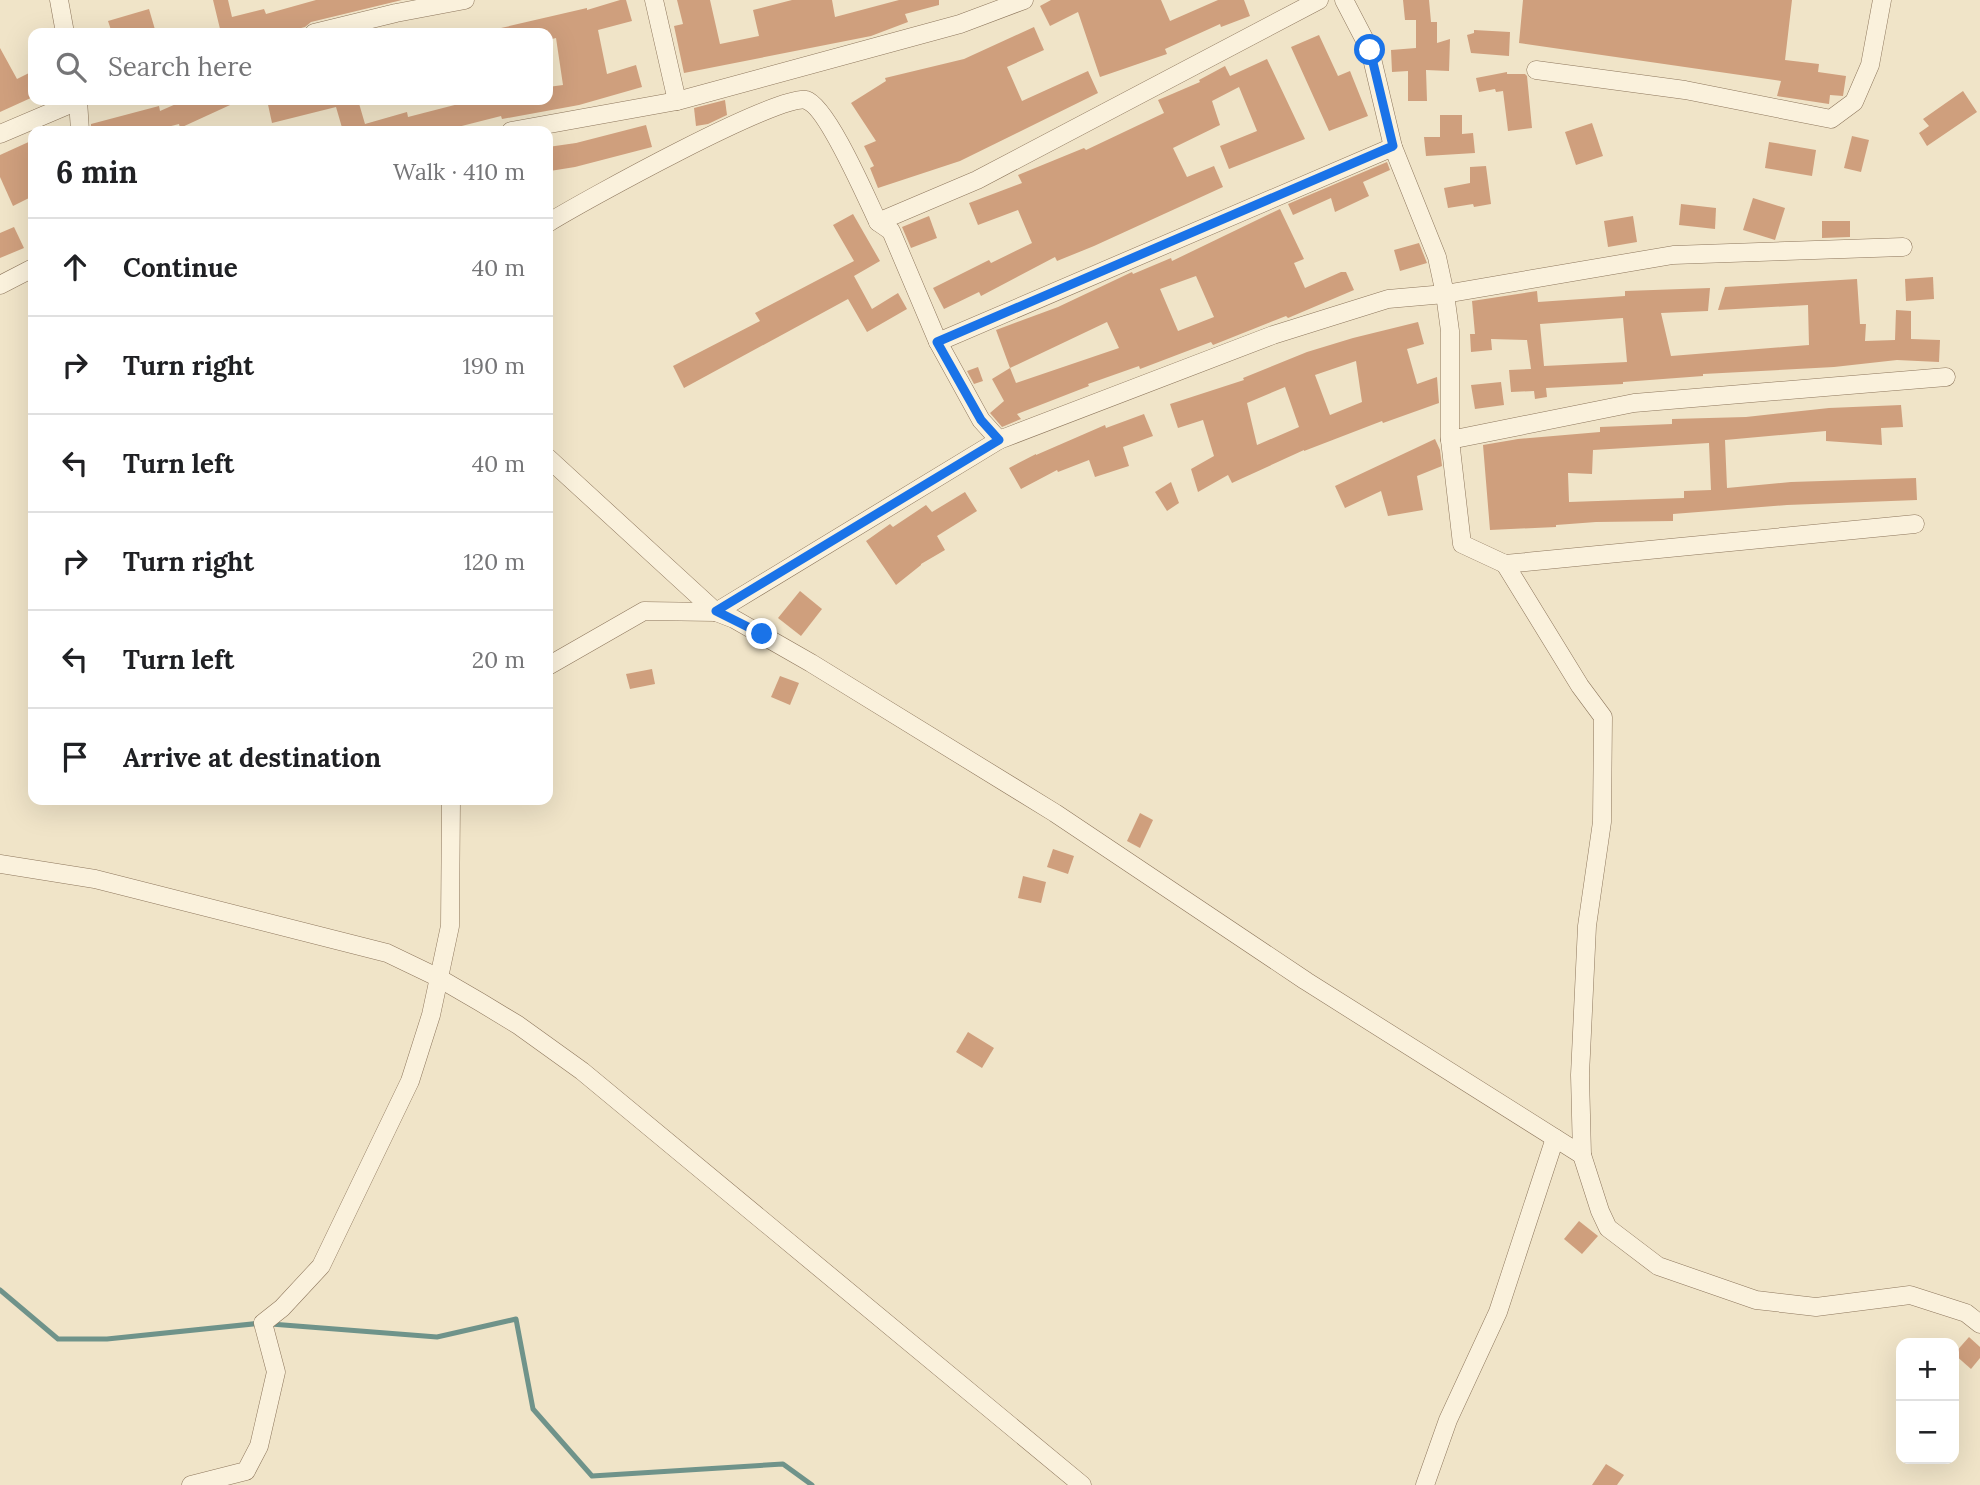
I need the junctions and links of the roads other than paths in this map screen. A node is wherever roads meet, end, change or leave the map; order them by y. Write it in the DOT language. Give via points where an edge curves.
graph roads {
  1 [pos="59,0"];
  2 [pos="465,0"];
  3 [pos="654,0"];
  4 [pos="1024,0"];
  5 [pos="1319,0"];
  6 [pos="1344,0"];
  7 [pos="1882,0"];
  8 [pos="64,28"];
  9 [pos="334,28"];
  10 [pos="1536,70"];
  11 [pos="677,100"];
  12 [pos="67,105"];
  13 [pos="79,105"];
  14 [pos="80,126"];
  15 [pos="538,126"];
  16 [pos="0,134"];
  17 [pos="1393,146"];
  18 [pos="553,220"];
  19 [pos="878,222"];
  20 [pos="1903,247"];
  21 [pos="28,271"];
  22 [pos="0,285"];
  23 [pos="1445,294"];
  24 [pos="937,342"];
  25 [pos="1946,377"];
  26 [pos="999,440"];
  27 [pos="1450,440"];
  28 [pos="553,463"];
  29 [pos="1915,524"];
  30 [pos="1505,564"];
  31 [pos="716,611"];
  32 [pos="553,663"];
  33 [pos="451,805"];
  34 [pos="0,864"];
  35 [pos="437,977"];
  36 [pos="1555,1138"];
  37 [pos="1582,1155"];
  38 [pos="1980,1324"];
  39 [pos="191,1485"];
  40 [pos="1082,1485"];
  41 [pos="1425,1485"];
  1 -- 8 [label="street"];
  2 -- 9 [label="street"];
  3 -- 11 [label="street"];
  4 -- 11 [label="street" via="960,24"];
  5 -- 19 [label="street" via="977,180"];
  6 -- 17 [label="street" via="1370,50"];
  7 -- 10 [label="street" via="1870,65 1854,102 1832,119 1685,90"];
  11 -- 15 [label="street"];
  12 -- 16 [label="street"];
  13 -- 14 [label="street"];
  17 -- 23 [label="street" via="1437,257"];
  17 -- 24 [label="street"];
  18 -- 19 [label="street" via="736,122 805,99 816,105 830,126"];
  19 -- 24 [label="street" via="891,231"];
  20 -- 23 [label="street" via="1673,256"];
  21 -- 22 [label="street"];
  23 -- 26 [label="street" via="1388,299 1273,335"];
  23 -- 27 [label="street" via="1450,331"];
  24 -- 26 [label="street" via="981,420"];
  25 -- 27 [label="street" via="1634,403"];
  26 -- 31 [label="street"];
  27 -- 30 [label="street" via="1462,544"];
  28 -- 31 [label="street"];
  29 -- 30 [label="street"];
  30 -- 37 [label="street" via="1603,717 1602,822 1586,940"];
  31 -- 32 [label="street" via="644,611"];
  31 -- 36 [label="street" via="977,764"];
  33 -- 35 [label="street" via="450,926"];
  34 -- 35 [label="street" via="95,879 387,953"];
  35 -- 39 [label="street" via="431,1015 410,1081 321,1266 263,1323 276,1372 259,1446 246,1471"];
  35 -- 40 [label="street" via="518,1025 582,1071"];
  36 -- 37 [label="street"];
  36 -- 41 [label="street" via="1498,1312 1448,1420"];
  37 -- 38 [label="street" via="1608,1228 1658,1266 1756,1300 1816,1307 1910,1295 1966,1313"];
}
